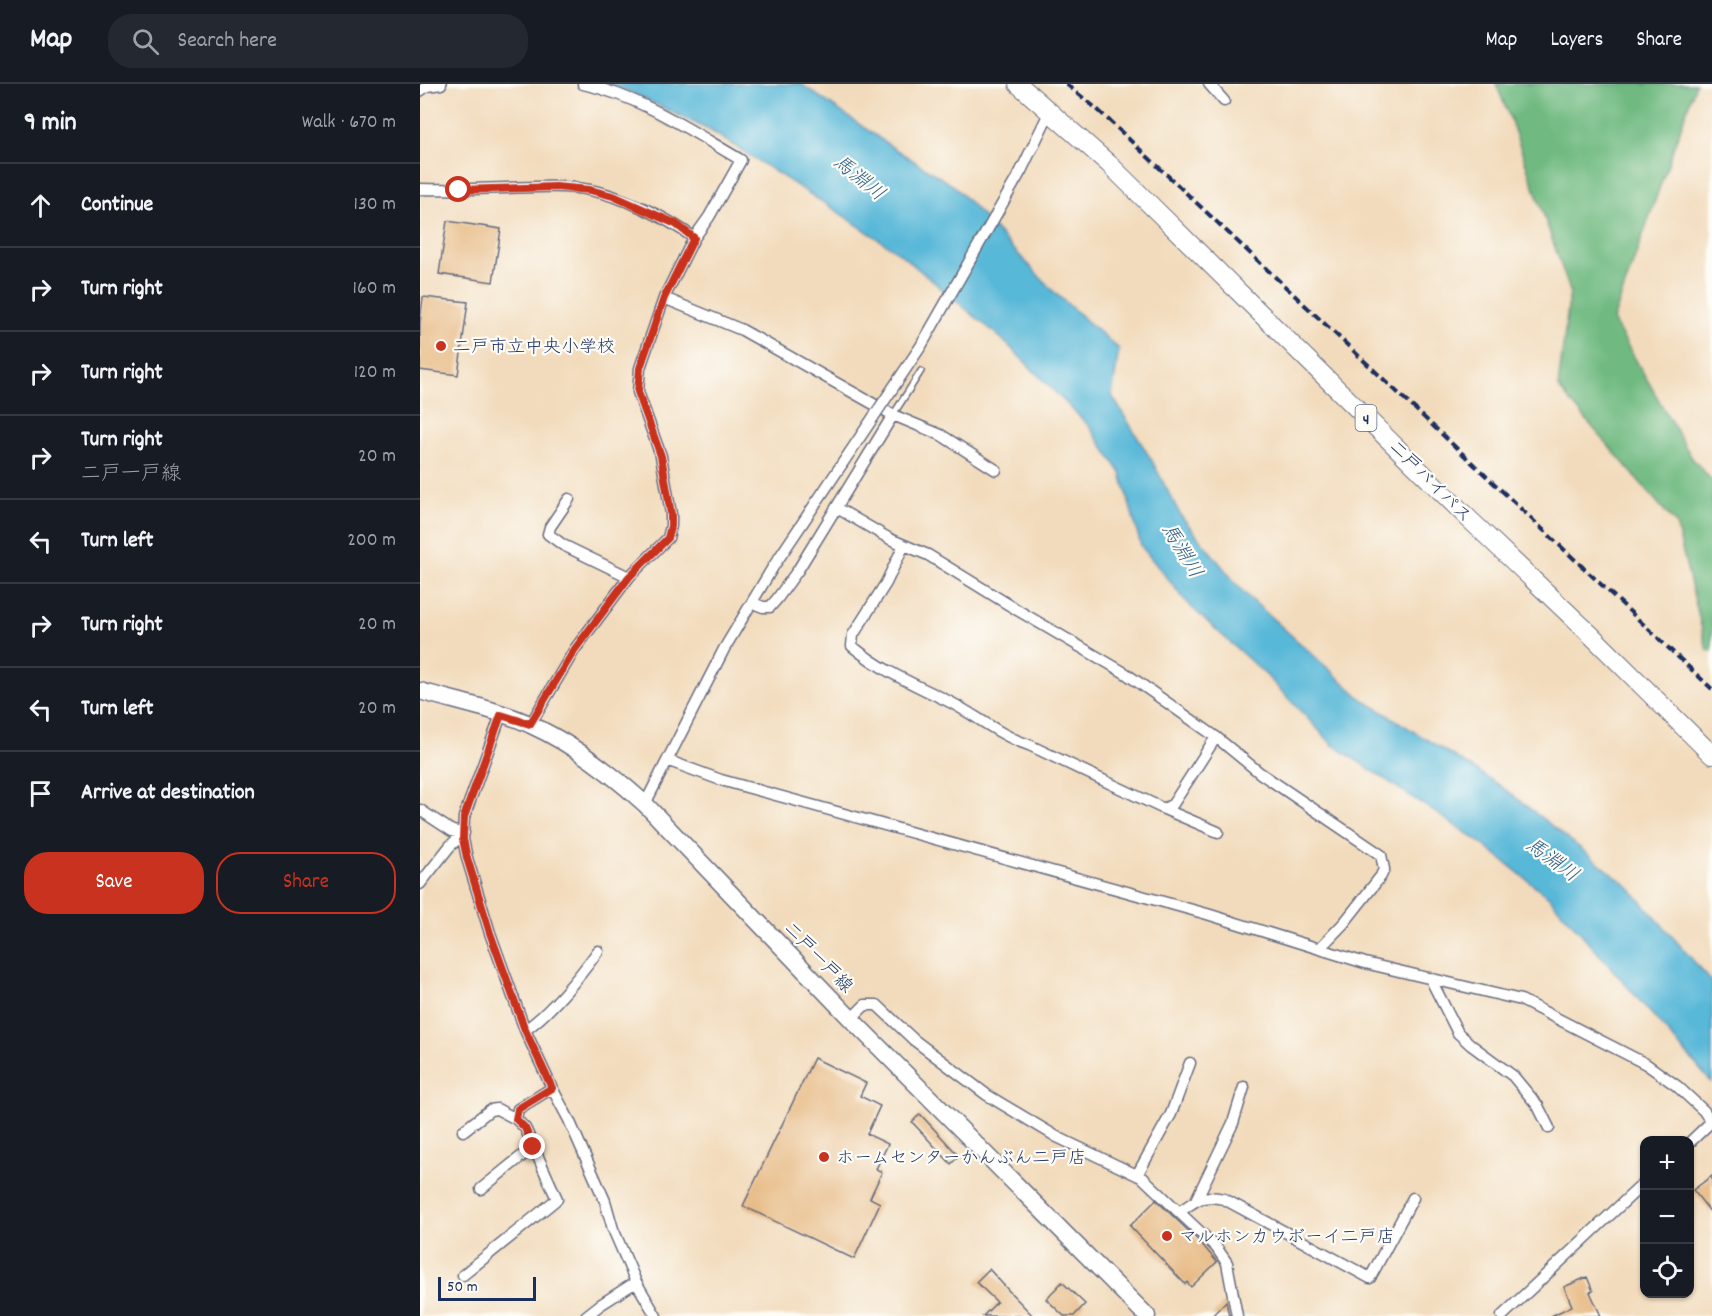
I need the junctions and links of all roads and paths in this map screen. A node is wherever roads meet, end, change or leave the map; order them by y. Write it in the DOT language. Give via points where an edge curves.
graph roads {
  1 [pos="441,84"];
  2 [pos="583,84"];
  3 [pos="1018,84"];
  4 [pos="1209,84"];
  5 [pos="420,91"];
  6 [pos="1224,100"];
  7 [pos="1049,113"];
  8 [pos="420,189"];
  9 [pos="694,238"];
  10 [pos="664,298"];
  11 [pos="921,371"];
  12 [pos="893,415"];
  13 [pos="996,470"];
  14 [pos="569,499"];
  15 [pos="837,508"];
  16 [pos="904,545"];
  17 [pos="629,577"];
  18 [pos="753,603"];
  19 [pos="420,691"];
  20 [pos="501,715"];
  21 [pos="530,724"];
  22 [pos="1215,737"];
  23 [pos="1712,755"];
  24 [pos="669,761"];
  25 [pos="645,804"];
  26 [pos="1164,809"];
  27 [pos="420,810"];
  28 [pos="1218,832"];
  29 [pos="464,833"];
  30 [pos="420,884"];
  31 [pos="1319,949"];
  32 [pos="598,951"];
  33 [pos="1430,978"];
  34 [pos="851,1019"];
  35 [pos="525,1030"];
  36 [pos="1190,1063"];
  37 [pos="1244,1087"];
  38 [pos="552,1088"];
  39 [pos="516,1119"];
  40 [pos="1549,1128"];
  41 [pos="463,1131"];
  42 [pos="1694,1137"];
  43 [pos="533,1147"];
  44 [pos="1137,1175"];
  45 [pos="1640,1187"];
  46 [pos="481,1189"];
  47 [pos="1413,1198"];
  48 [pos="1196,1200"];
  49 [pos="1179,1212"];
  50 [pos="464,1275"];
  51 [pos="636,1282"];
  52 [pos="586,1316"];
  53 [pos="656,1316"];
  54 [pos="1147,1316"];
  55 [pos="1237,1316"];
  56 [pos="1502,1316"];
  1 -- 5 [label="street"];
  2 -- 9 [label="street" via="645,107 741,160"];
  3 -- 7 [label="highway, 二戸バイパス / 4"];
  4 -- 6 [label="street"];
  7 -- 18 [label="street, bridge" via="1022,171 921,346"];
  7 -- 23 [label="highway, 二戸バイパス / 4" via="1109,164"];
  8 -- 9 [label="street" via="590,190 676,224"];
  9 -- 10 [label="street"];
  10 -- 12 [label="street" via="742,330"];
  10 -- 17 [label="street" via="640,368 638,392 661,456 671,526 668,538"];
  11 -- 12 [label="lane"];
  12 -- 13 [label="street" via="941,435"];
  12 -- 15 [label="street"];
  14 -- 17 [label="street" via="548,534"];
  15 -- 16 [label="street"];
  15 -- 18 [label="street" via="770,607"];
  16 -- 22 [label="street" via="928,555 1125,673"];
  16 -- 26 [label="street" via="854,635 852,646 881,668 950,702 1011,740"];
  17 -- 21 [label="street" via="575,649"];
  18 -- 24 [label="street" via="724,649"];
  19 -- 20 [label="main road, 二戸一戸線"];
  20 -- 21 [label="main road, 二戸一戸線"];
  20 -- 29 [label="street" via="464,817"];
  21 -- 25 [label="main road, 二戸一戸線" via="578,751"];
  22 -- 26 [label="street" via="1173,804"];
  22 -- 31 [label="street" via="1260,773 1382,855 1381,876"];
  24 -- 25 [label="street"];
  24 -- 31 [label="street" via="721,780 1196,911"];
  25 -- 34 [label="main road, 二戸一戸線"];
  26 -- 28 [label="street"];
  27 -- 29 [label="street" via="452,831"];
  29 -- 30 [label="street"];
  29 -- 35 [label="street" via="470,869"];
  31 -- 33 [label="street"];
  32 -- 35 [label="street"];
  33 -- 40 [label="street" via="1458,1033 1514,1076 1538,1106"];
  33 -- 42 [label="street" via="1521,1000 1646,1064 1704,1111 1711,1122"];
  34 -- 44 [label="street" via="866,1005 877,1005 914,1040 987,1095 1057,1137"];
  34 -- 54 [label="main road, 二戸一戸線"];
  35 -- 38 [label="street"];
  36 -- 44 [label="street" via="1171,1114"];
  37 -- 48 [label="street" via="1233,1123"];
  38 -- 39 [label="street" via="518,1109"];
  38 -- 51 [label="street" via="605,1201"];
  39 -- 41 [label="street" via="497,1109 490,1110"];
  39 -- 43 [label="street" via="525,1128"];
  43 -- 46 [label="street"];
  43 -- 50 [label="street" via="557,1198"];
  44 -- 49 [label="street"];
  45 -- 56 [label="street"];
  47 -- 48 [label="street" via="1370,1278 1224,1199 1209,1196"];
  48 -- 49 [label="street"];
  49 -- 55 [label="street" via="1227,1263"];
  51 -- 52 [label="street"];
  51 -- 53 [label="street"];
}
